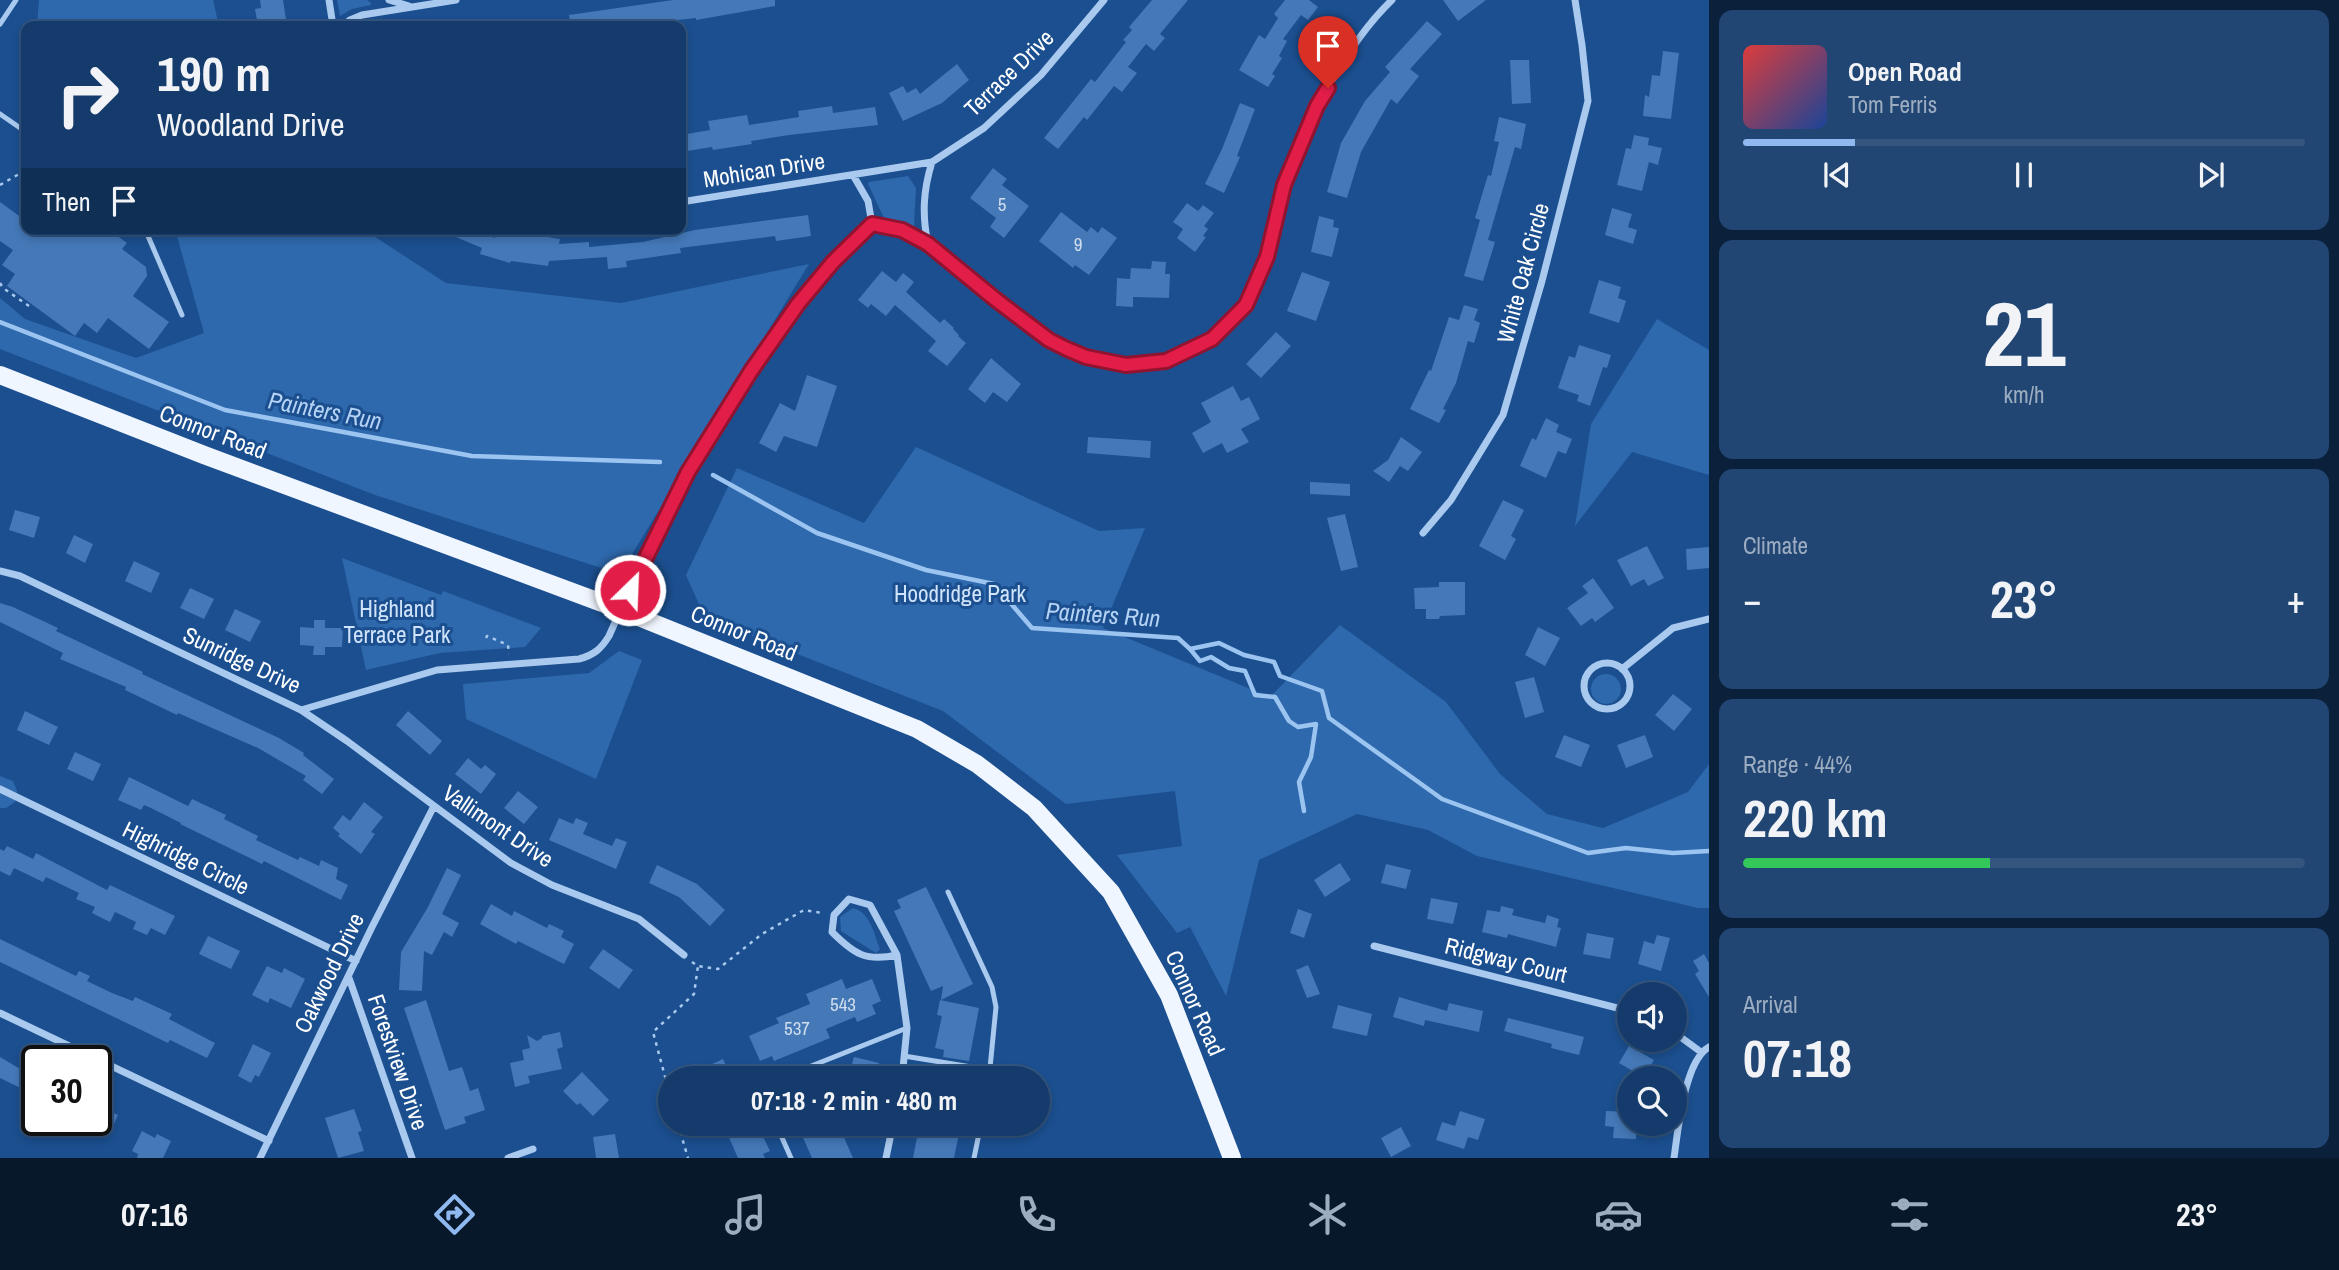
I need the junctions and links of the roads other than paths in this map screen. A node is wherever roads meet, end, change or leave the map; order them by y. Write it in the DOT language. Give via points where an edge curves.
graph roads {
  1 [pos="16,0"];
  2 [pos="329,0"];
  3 [pos="389,0"];
  4 [pos="456,0"];
  5 [pos="1104,0"];
  6 [pos="1392,0"];
  7 [pos="1575,0"];
  8 [pos="411,7"];
  9 [pos="332,21"];
  10 [pos="349,21"];
  11 [pos="0,24"];
  12 [pos="0,114"];
  13 [pos="21,129"];
  14 [pos="932,162"];
  15 [pos="853,175"];
  16 [pos="686,201"];
  17 [pos="872,224"];
  18 [pos="148,235"];
  19 [pos="928,244"];
  20 [pos="182,315"];
  21 [pos="0,375"];
  22 [pos="1423,533"];
  23 [pos="0,571"];
  24 [pos="621,610"];
  25 [pos="1709,619"];
  26 [pos="1622,668"];
  27 [pos="300,710"];
  28 [pos="0,789"];
  29 [pos="433,806"];
  30 [pos="948,892"];
  31 [pos="1374,946"];
  32 [pos="684,955"];
  33 [pos="897,955"];
  34 [pos="356,961"];
  35 [pos="349,978"];
  36 [pos="1617,1008"];
  37 [pos="0,1013"];
  38 [pos="906,1028"];
  39 [pos="1687,1042"];
  40 [pos="1709,1047"];
  41 [pos="1701,1052"];
  42 [pos="904,1056"];
  43 [pos="811,1066"];
  44 [pos="903,1066"];
  45 [pos="965,1066"];
  46 [pos="990,1066"];
  47 [pos="781,1136"];
  48 [pos="891,1136"];
  49 [pos="979,1136"];
  50 [pos="268,1141"];
  51 [pos="533,1149"];
  52 [pos="260,1158"];
  53 [pos="412,1158"];
  54 [pos="508,1158"];
  55 [pos="791,1158"];
  56 [pos="886,1158"];
  57 [pos="974,1158"];
  58 [pos="1232,1158"];
  59 [pos="1674,1158"];
  1 -- 11 [label="lane"];
  2 -- 9 [label="street"];
  3 -- 8 [label="street"];
  4 -- 8 [label="street"];
  5 -- 14 [label="street, Terrace Drive" via="1041,75 984,128"];
  6 -- 19 [label="street" via="1350,51 1317,106 1284,185 1267,257 1246,305 1212,339 1166,361 1126,365 1086,357 1049,340"];
  7 -- 22 [label="street, White Oak Circle" via="1588,101 1542,281 1503,415 1451,500"];
  8 -- 10 [label="street"];
  12 -- 13 [label="lane"];
  14 -- 15 [label="street, Terrace Drive"];
  14 -- 19 [label="street" via="924,187"];
  15 -- 16 [label="street, Mohican Drive"];
  15 -- 17 [label="street" via="867,201"];
  17 -- 19 [label="street" via="902,230"];
  17 -- 24 [label="street" via="798,304 751,371 688,472"];
  18 -- 20 [label="lane"];
  21 -- 24 [label="main road, Connor Road"];
  23 -- 27 [label="street, Sunridge Drive"];
  24 -- 27 [label="street, Sunridge Drive" via="603,646 592,655 437,670"];
  24 -- 58 [label="main road, Connor Road" via="917,729 977,764 1034,808 1111,892 1144,948 1169,995"];
  25 -- 26 [label="street" via="1673,628"];
  26 -- 26 [label="street" via="1630,680 1622,705 1609,710 1590,702 1584,686 1590,670 1606,663"];
  27 -- 29 [label="street, Vallimont Drive"];
  28 -- 34 [label="street, Highridge Circle"];
  29 -- 32 [label="street, Vallimont Drive" via="511,863 552,885 639,919"];
  29 -- 34 [label="street, Oakwood Drive"];
  30 -- 46 [label="lane" via="992,987 996,1007"];
  31 -- 36 [label="street, Ridgway Court"];
  33 -- 33 [label="street" via="876,960 849,949 832,932 834,915 849,899 870,905"];
  33 -- 38 [label="street"];
  34 -- 35 [label="street, Oakwood Drive"];
  35 -- 50 [label="street, Oakwood Drive"];
  35 -- 53 [label="street, Forestview Drive"];
  37 -- 50 [label="street"];
  38 -- 42 [label="street"];
  38 -- 43 [label="lane"];
  39 -- 41 [label="street"];
  40 -- 41 [label="street"];
  41 -- 59 [label="street" via="1682,1098"];
  42 -- 44 [label="street"];
  42 -- 45 [label="lane"];
  47 -- 55 [label="lane"];
  48 -- 56 [label="street"];
  49 -- 57 [label="lane"];
  50 -- 52 [label="street, Oakwood Drive"];
  51 -- 54 [label="street"];
}
